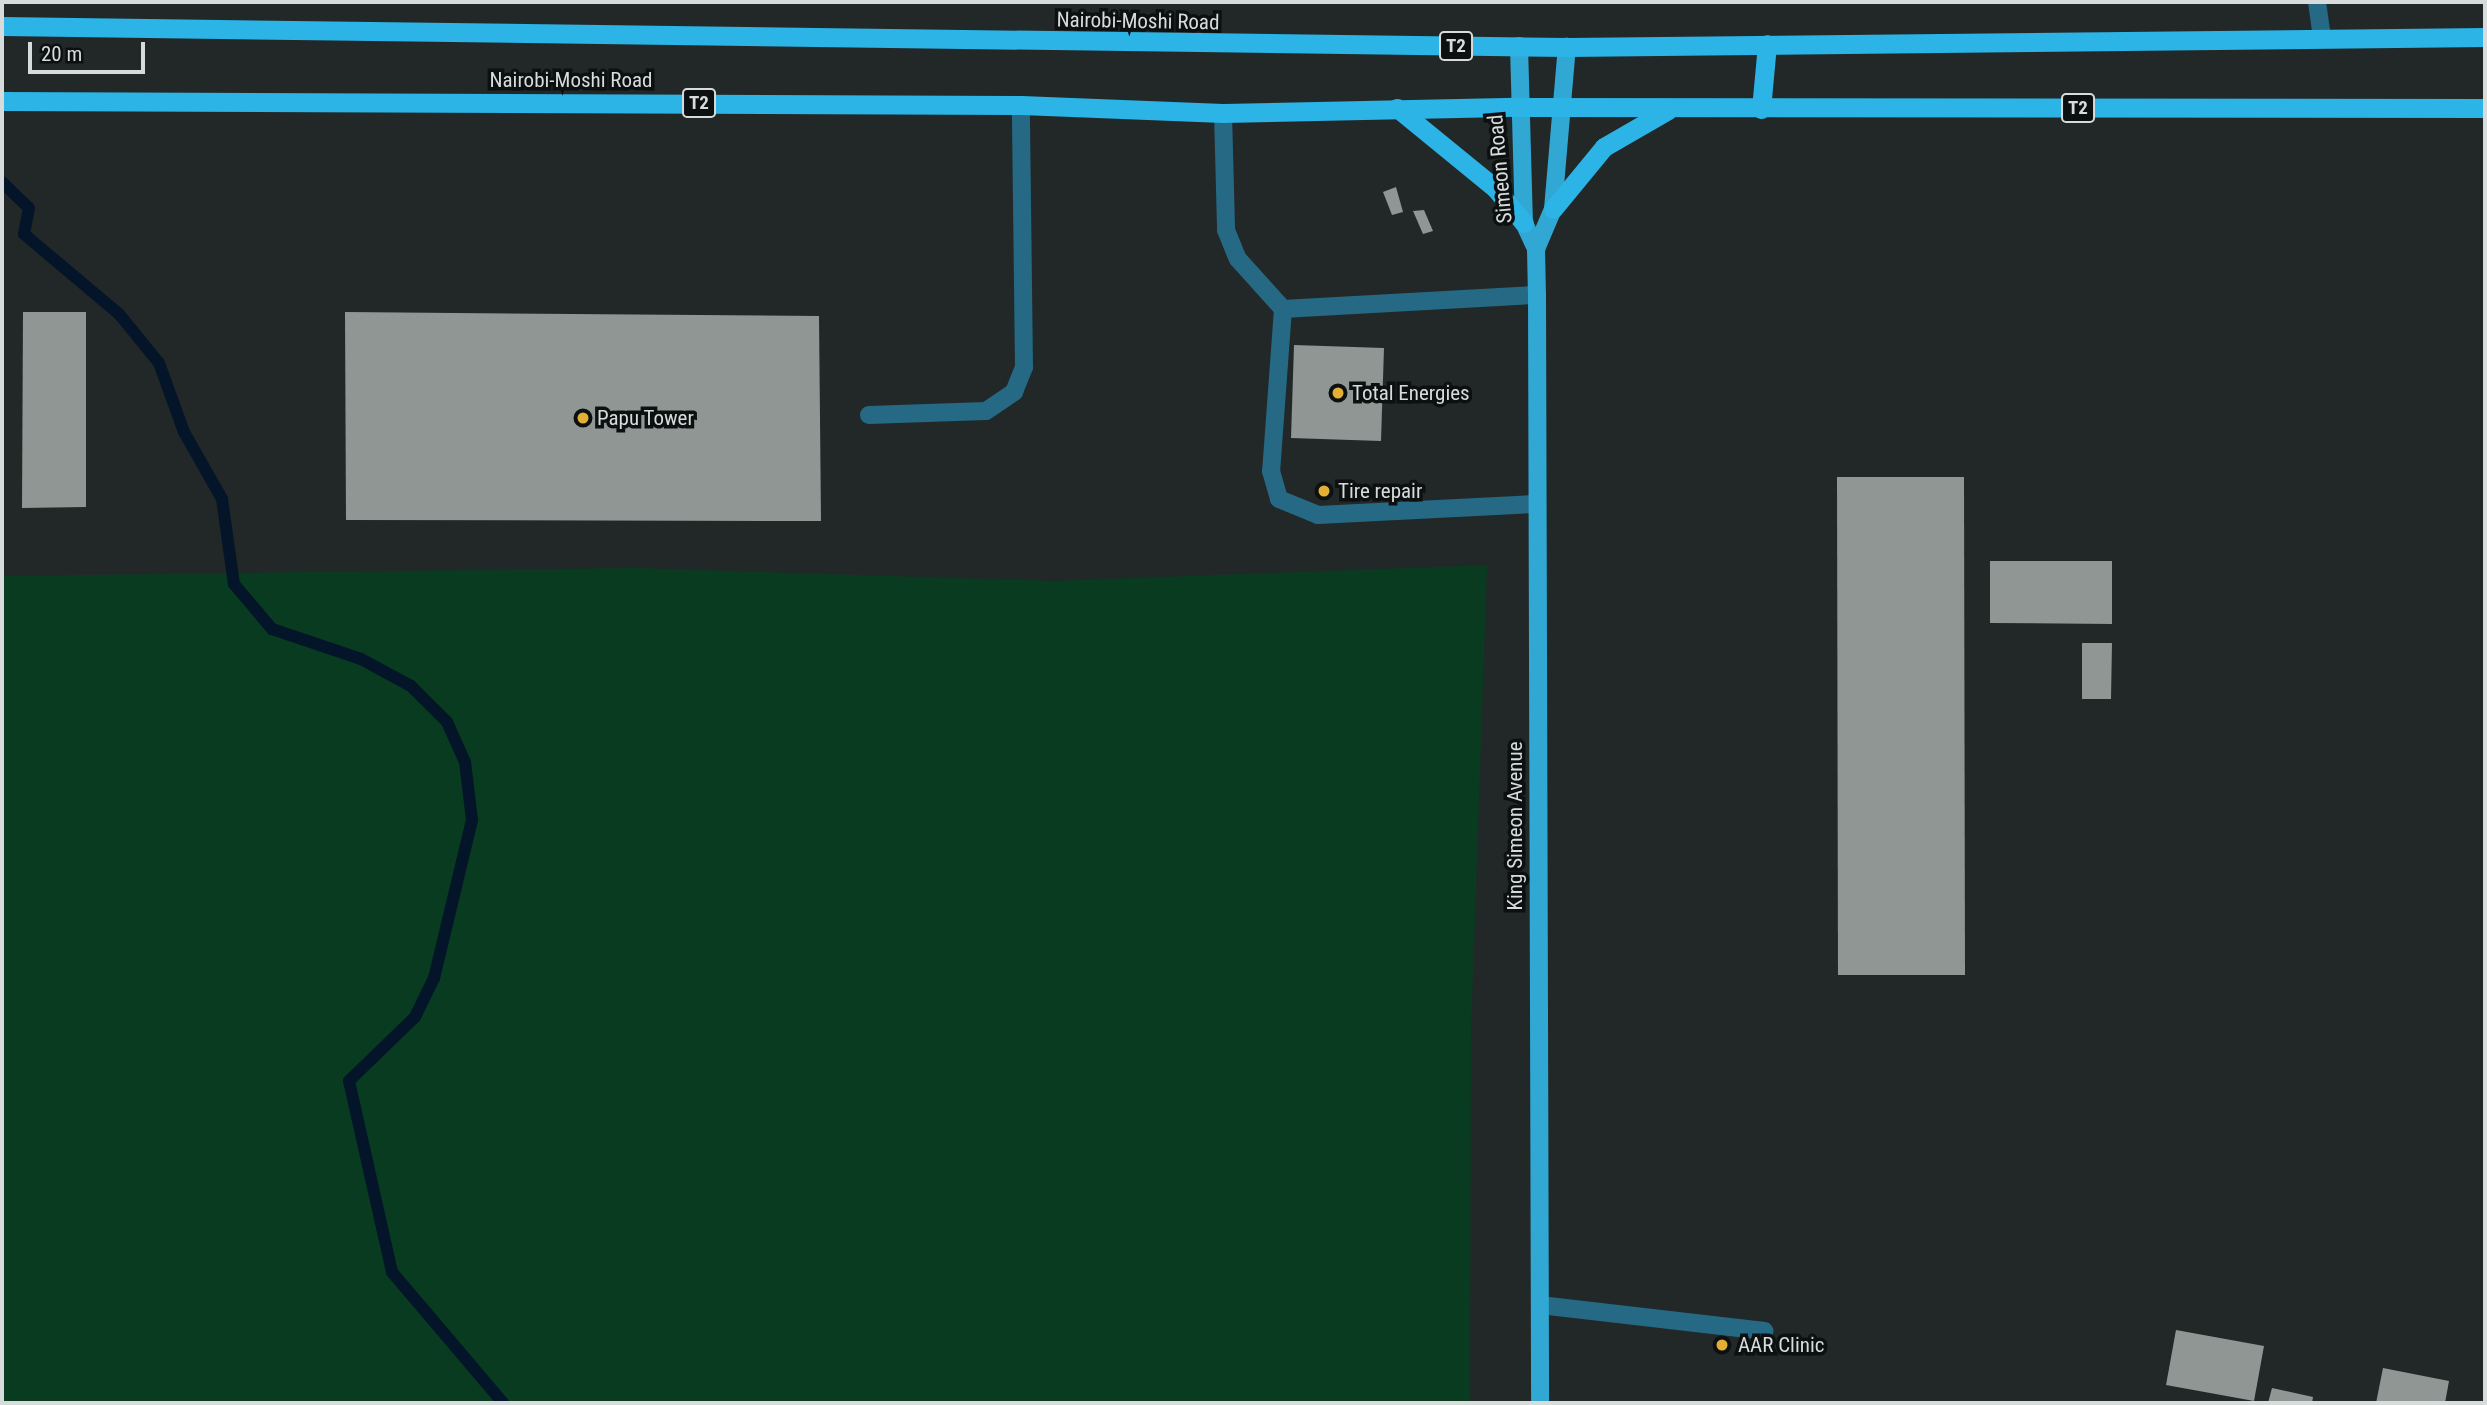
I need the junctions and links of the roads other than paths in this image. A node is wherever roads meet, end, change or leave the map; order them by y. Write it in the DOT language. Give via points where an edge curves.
graph roads {
  1 [pos="2316,2"];
  2 [pos="2,26"];
  3 [pos="2485,37"];
  4 [pos="2322,38"];
  5 [pos="1768,44"];
  6 [pos="1519,46"];
  7 [pos="1567,47"];
  8 [pos="2,101"];
  9 [pos="1021,105"];
  10 [pos="1517,107"];
  11 [pos="1563,107"];
  12 [pos="1397,108"];
  13 [pos="1672,108"];
  14 [pos="2485,108"];
  15 [pos="1761,109"];
  16 [pos="1223,113"];
  17 [pos="1553,209"];
  18 [pos="1524,223"];
  19 [pos="1536,249"];
  20 [pos="1537,295"];
  21 [pos="1283,309"];
  22 [pos="869,415"];
  23 [pos="1536,504"];
  24 [pos="1540,1305"];
  25 [pos="1765,1331"];
  26 [pos="1540,1403"];
  1 -- 4 [label="street"];
  2 -- 6 [label="highway, Nairobi-Moshi Road / T2"];
  3 -- 4 [label="highway, T2"];
  4 -- 5 [label="highway, T2"];
  5 -- 7 [label="highway, T2"];
  5 -- 15 [label="highway"];
  6 -- 7 [label="highway, T2"];
  6 -- 10 [label="main road, Simeon Road"];
  7 -- 11 [label="main road, Simeon Road"];
  8 -- 9 [label="highway, Nairobi-Moshi Road / T2"];
  9 -- 16 [label="highway, Nairobi-Moshi Road / T2"];
  9 -- 22 [label="street" via="1024,367 1014,392 986,411"];
  10 -- 11 [label="highway, T2"];
  10 -- 12 [label="highway, Nairobi-Moshi Road / T2"];
  10 -- 18 [label="main road, Simeon Road"];
  11 -- 13 [label="highway, T2"];
  11 -- 17 [label="main road, Simeon Road"];
  12 -- 16 [label="highway, Nairobi-Moshi Road / T2"];
  12 -- 18 [label="highway" via="1494,188"];
  13 -- 15 [label="highway, T2"];
  13 -- 17 [label="highway" via="1604,147"];
  14 -- 15 [label="highway, T2"];
  16 -- 21 [label="street" via="1226,230 1238,259"];
  17 -- 19 [label="main road, Simeon Road"];
  18 -- 19 [label="main road, Simeon Road"];
  19 -- 20 [label="main road, King Simeon Avenue"];
  20 -- 21 [label="street"];
  20 -- 23 [label="main road, King Simeon Avenue"];
  21 -- 23 [label="street" via="1271,471 1279,499 1318,515"];
  23 -- 24 [label="main road, King Simeon Avenue"];
  24 -- 25 [label="street"];
  24 -- 26 [label="main road, King Simeon Avenue"];
}
